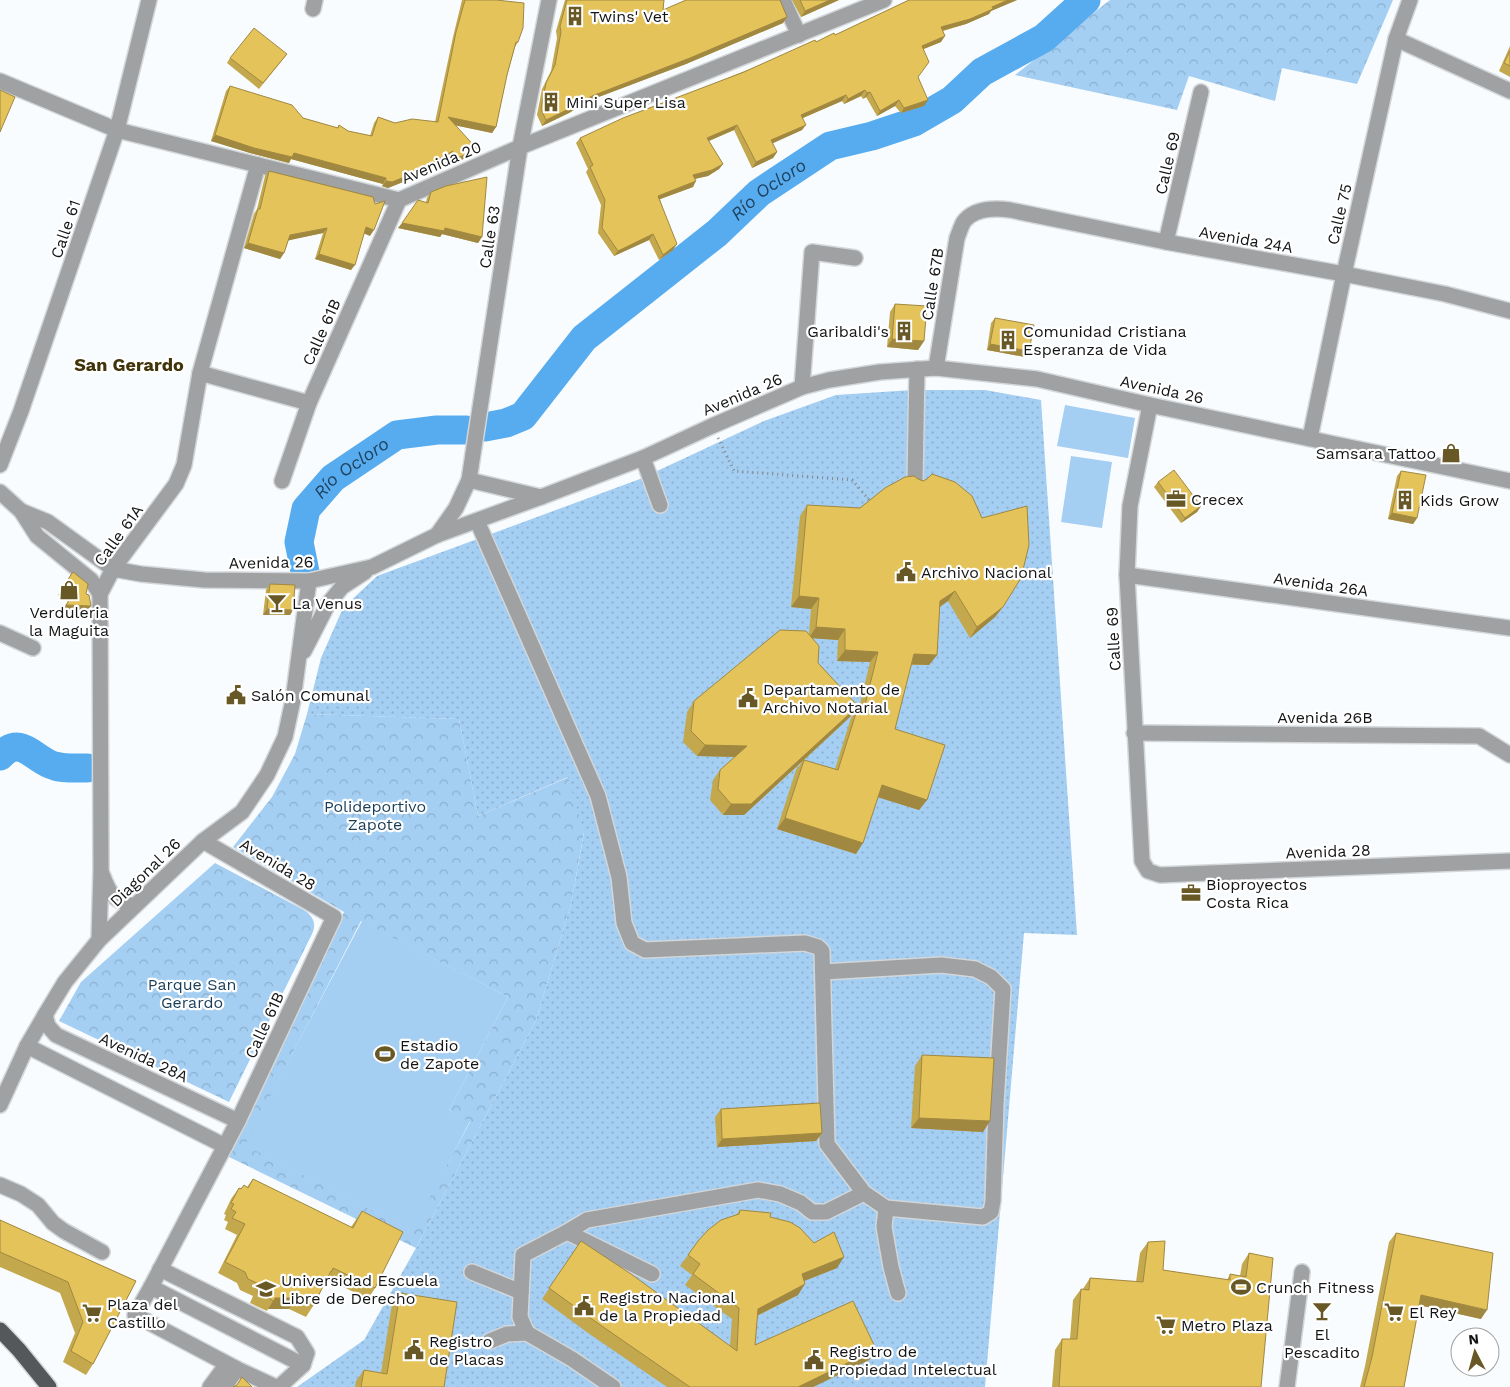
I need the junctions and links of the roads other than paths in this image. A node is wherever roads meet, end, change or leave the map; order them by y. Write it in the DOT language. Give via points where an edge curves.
graph roads {
  1 [pos="149,0"];
  2 [pos="549,0"];
  3 [pos="783,0"];
  4 [pos="884,0"];
  5 [pos="1410,0"];
  6 [pos="799,34"];
  7 [pos="1396,39"];
  8 [pos="0,81"];
  9 [pos="1510,91"];
  10 [pos="1201,92"];
  11 [pos="117,130"];
  12 [pos="520,147"];
  13 [pos="258,164"];
  14 [pos="399,200"];
  15 [pos="976,212"];
  16 [pos="1166,242"];
  17 [pos="855,258"];
  18 [pos="1344,274"];
  19 [pos="1510,311"];
  20 [pos="936,368"];
  21 [pos="916,369"];
  22 [pos="200,373"];
  23 [pos="802,387"];
  24 [pos="310,403"];
  25 [pos="1150,405"];
  26 [pos="1310,438"];
  27 [pos="643,458"];
  28 [pos="0,465"];
  29 [pos="469,480"];
  30 [pos="282,481"];
  31 [pos="1510,481"];
  32 [pos="915,482"];
  33 [pos="0,492"];
  34 [pos="541,497"];
  35 [pos="660,505"];
  36 [pos="21,511"];
  37 [pos="477,520"];
  38 [pos="437,535"];
  39 [pos="372,567"];
  40 [pos="113,569"];
  41 [pos="1127,575"];
  42 [pos="308,581"];
  43 [pos="100,594"];
  44 [pos="1510,628"];
  45 [pos="0,633"];
  46 [pos="33,648"];
  47 [pos="298,664"];
  48 [pos="1134,733"];
  49 [pos="1510,755"];
  50 [pos="203,840"];
  51 [pos="1510,861"];
  52 [pos="101,870"];
  53 [pos="1148,871"];
  54 [pos="134,906"];
  55 [pos="334,917"];
  56 [pos="99,940"];
  57 [pos="823,972"];
  58 [pos="45,1015"];
  59 [pos="27,1046"];
  60 [pos="1,1100"];
  61 [pos="238,1121"];
  62 [pos="225,1146"];
  63 [pos="0,1185"];
  64 [pos="864,1193"];
  65 [pos="886,1208"];
  66 [pos="567,1232"];
  67 [pos="102,1252"];
  68 [pos="160,1269"];
  69 [pos="472,1272"];
  70 [pos="1302,1272"];
  71 [pos="652,1274"];
  72 [pos="151,1287"];
  73 [pos="521,1292"];
  74 [pos="898,1293"];
  75 [pos="0,1330"];
  76 [pos="527,1333"];
  77 [pos="490,1341"];
  78 [pos="303,1365"];
  79 [pos="232,1366"];
  80 [pos="49,1387"];
  81 [pos="210,1387"];
  82 [pos="224,1387"];
  83 [pos="278,1387"];
  84 [pos="613,1387"];
  85 [pos="1287,1387"];
  1 -- 11 [label="street, Calle 61"];
  2 -- 12 [label="street, Calle 63"];
  3 -- 6 [label="street"];
  4 -- 6 [label="street, Avenida 20"];
  5 -- 7 [label="street, Calle 75"];
  6 -- 12 [label="street, Avenida 20"];
  7 -- 9 [label="street"];
  7 -- 18 [label="street, Calle 75"];
  8 -- 11 [label="street, Avenida 20"];
  10 -- 16 [label="street, Calle 69"];
  11 -- 13 [label="street, Avenida 20"];
  11 -- 28 [label="street, Calle 61"];
  12 -- 14 [label="street, Avenida 20"];
  12 -- 29 [label="street, Calle 63"];
  13 -- 14 [label="street, Avenida 20"];
  13 -- 22 [label="street, Calle 61A"];
  14 -- 24 [label="street, Calle 61B"];
  15 -- 16 [label="street, Avenida 24A" via="993,208 1010,210"];
  15 -- 20 [label="street, Calle 67B" via="964,222 957,238"];
  16 -- 18 [label="street, Avenida 24A"];
  17 -- 23 [label="street" via="812,252"];
  18 -- 19 [label="street, Avenida 24A"];
  18 -- 26 [label="street, Calle 75"];
  20 -- 21 [label="street, Avenida 26"];
  20 -- 25 [label="street, Avenida 26" via="1037,379"];
  21 -- 23 [label="street, Avenida 26" via="829,380"];
  21 -- 32 [label="street"];
  22 -- 24 [label="street"];
  22 -- 40 [label="street, Calle 61A" via="184,465 176,484"];
  23 -- 27 [label="street, Avenida 26"];
  24 -- 30 [label="street, Calle 61B"];
  25 -- 26 [label="street, Avenida 26"];
  25 -- 41 [label="street, Calle 69" via="1130,506"];
  26 -- 31 [label="street, Avenida 26"];
  27 -- 34 [label="street, Avenida 26"];
  27 -- 35 [label="street"];
  29 -- 34 [label="street"];
  29 -- 38 [label="street, Calle 63" via="456,508"];
  33 -- 36 [label="street, Avenida 26"];
  34 -- 37 [label="street, Avenida 26"];
  36 -- 40 [label="street, Avenida 26" via="48,522"];
  36 -- 43 [label="street, Avenida 26" via="37,536 90,580"];
  37 -- 38 [label="street, Avenida 26"];
  37 -- 57 [label="street" via="598,796 619,877 624,923 632,943 645,950 805,943 822,951"];
  38 -- 39 [label="street, Avenida 26"];
  39 -- 42 [label="street, Avenida 26"];
  39 -- 47 [label="street, Diagonal 26" via="342,587 328,604"];
  40 -- 42 [label="street, Avenida 26" via="204,580"];
  40 -- 43 [label="street, Calle 61A"];
  41 -- 44 [label="street, Avenida 26A"];
  41 -- 48 [label="street, Calle 69"];
  42 -- 47 [label="street, Diagonal 26"];
  43 -- 52 [label="street, Calle 61A"];
  45 -- 46 [label="street"];
  47 -- 50 [label="street, Diagonal 26" via="285,737 267,775 242,812"];
  48 -- 49 [label="street, Avenida 26B" via="1478,736"];
  48 -- 53 [label="street, Calle 69" via="1142,861"];
  50 -- 54 [label="street, Diagonal 26"];
  50 -- 55 [label="street, Avenida 28"];
  51 -- 53 [label="street, Avenida 28" via="1160,875"];
  52 -- 54 [label="street" via="116,900"];
  52 -- 56 [label="street, Calle 61A"];
  54 -- 56 [label="street, Diagonal 26"];
  55 -- 61 [label="street, Calle 61B"];
  56 -- 58 [label="street, Diagonal 26" via="65,982"];
  57 -- 64 [label="street" via="827,1144"];
  57 -- 65 [label="street" via="941,965 975,969 991,977 1003,989 991,1212 983,1217"];
  58 -- 59 [label="street, Diagonal 26"];
  58 -- 61 [label="street, Avenida 28A" via="48,1026 56,1035"];
  59 -- 60 [label="street, Diagonal 26"];
  59 -- 62 [label="street"];
  61 -- 62 [label="street, Calle 61B"];
  62 -- 68 [label="street, Calle 61B"];
  63 -- 67 [label="street" via="38,1205 53,1223"];
  64 -- 65 [label="street"];
  64 -- 66 [label="street" via="826,1212 812,1212 780,1194 758,1190 587,1220"];
  65 -- 74 [label="street" via="884,1227"];
  66 -- 71 [label="street"];
  66 -- 73 [label="street" via="523,1255"];
  68 -- 72 [label="street, Calle 61B"];
  68 -- 78 [label="street" via="297,1337 307,1353"];
  69 -- 73 [label="street"];
  70 -- 85 [label="street"];
  72 -- 78 [label="street"];
  72 -- 79 [label="street, Calle 61B" via="135,1315"];
  73 -- 76 [label="street" via="520,1317"];
  75 -- 80 [label="main road"];
  76 -- 77 [label="street" via="507,1334"];
  76 -- 84 [label="street"];
  78 -- 83 [label="street"];
  79 -- 81 [label="street"];
  79 -- 82 [label="street"];
  79 -- 83 [label="street"];
}
